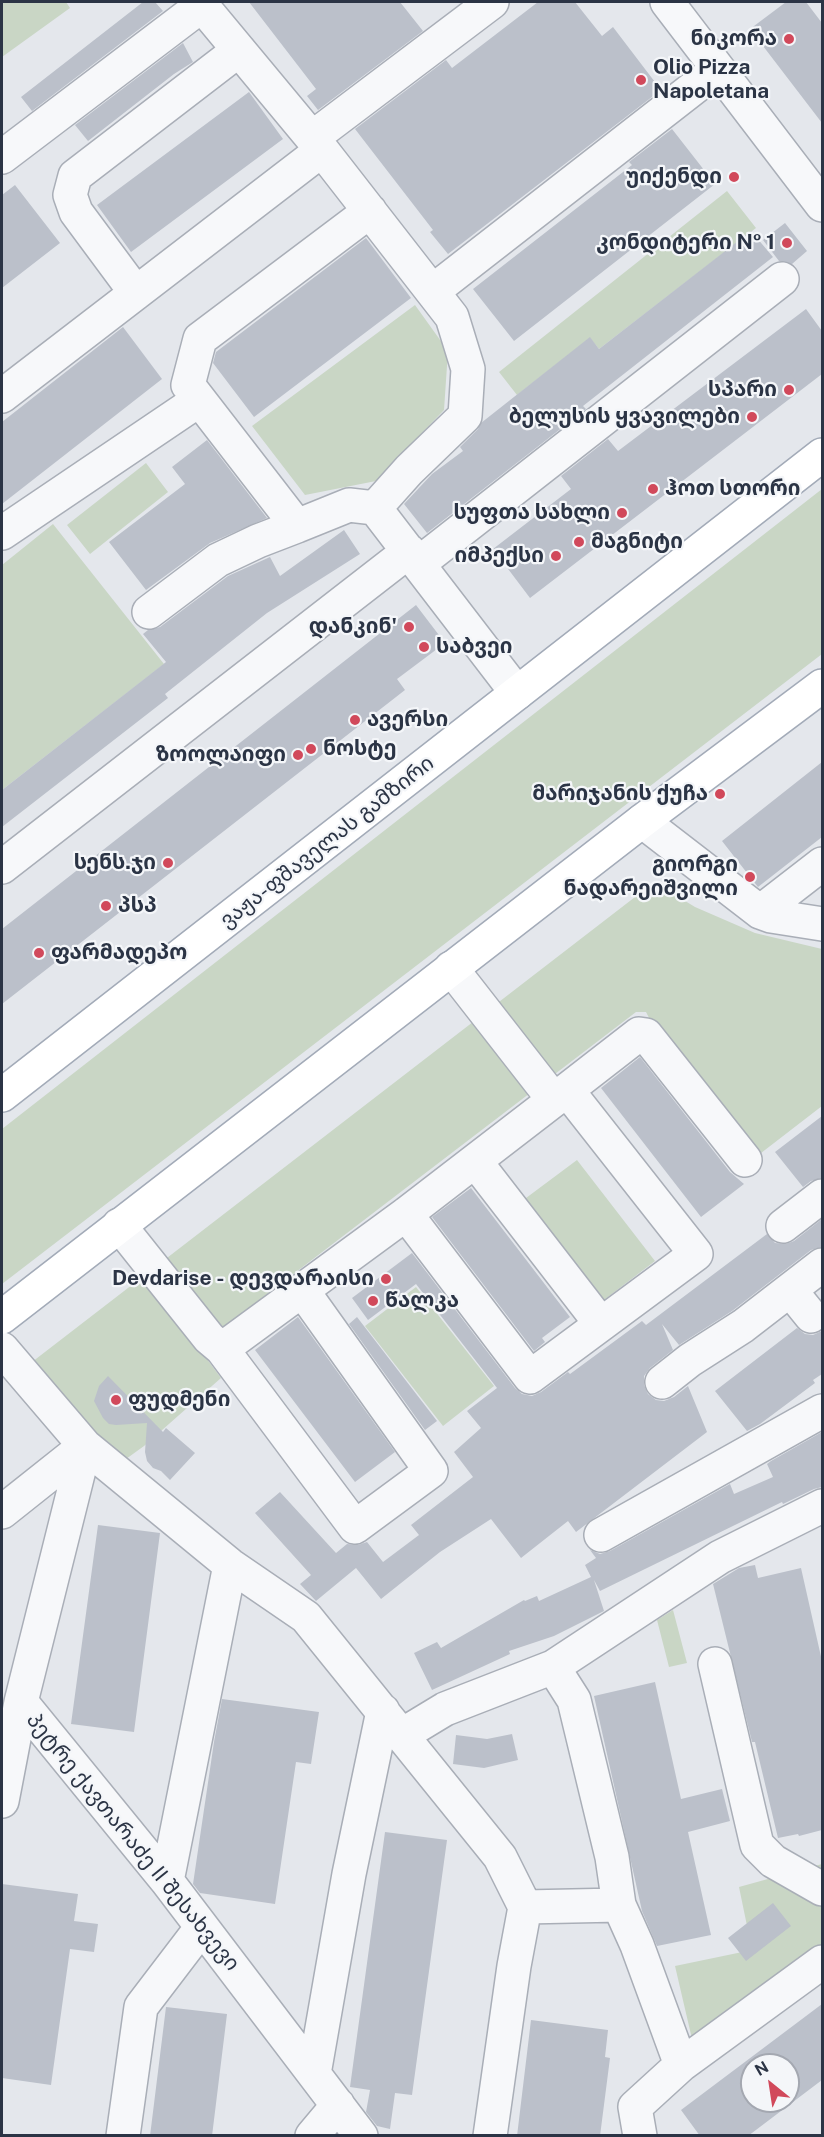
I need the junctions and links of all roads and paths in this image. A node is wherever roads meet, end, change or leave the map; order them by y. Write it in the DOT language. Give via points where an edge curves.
graph roads {
  1 [pos="492,2"];
  2 [pos="667,2"];
  3 [pos="200,4"];
  4 [pos="239,50"];
  5 [pos="718,69"];
  6 [pos="317,144"];
  7 [pos="2,157"];
  8 [pos="822,205"];
  9 [pos="370,211"];
  10 [pos="782,279"];
  11 [pos="433,291"];
  12 [pos="136,293"];
  13 [pos="2,396"];
  14 [pos="199,400"];
  15 [pos="822,455"];
  16 [pos="375,508"];
  17 [pos="297,526"];
  18 [pos="2,533"];
  19 [pos="413,558"];
  20 [pos="149,612"];
  21 [pos="822,686"];
  22 [pos="517,693"];
  23 [pos="642,821"];
  24 [pos="822,864"];
  25 [pos="2,867"];
  26 [pos="760,912"];
  27 [pos="822,924"];
  28 [pos="451,968"];
  29 [pos="2,1095"];
  30 [pos="560,1095"];
  31 [pos="744,1160"];
  32 [pos="475,1161"];
  33 [pos="822,1196"];
  34 [pos="406,1214"];
  35 [pos="119,1225"];
  36 [pos="783,1226"];
  37 [pos="822,1265"];
  38 [pos="302,1290"];
  39 [pos="790,1290"];
  40 [pos="2,1317"];
  41 [pos="811,1317"];
  42 [pos="601,1324"];
  43 [pos="2,1349"];
  44 [pos="222,1350"];
  45 [pos="662,1382"];
  46 [pos="822,1410"];
  47 [pos="85,1446"];
  48 [pos="822,1506"];
  49 [pos="2,1512"];
  50 [pos="601,1535"];
  51 [pos="230,1565"];
  52 [pos="715,1664"];
  53 [pos="553,1667"];
  54 [pos="21,1702"];
  55 [pos="393,1723"];
  56 [pos="2,1801"];
  57 [pos="166,1881"];
  58 [pos="822,1889"];
  59 [pos="620,1905"];
  60 [pos="525,1907"];
  61 [pos="202,1927"];
  62 [pos="822,1962"];
  63 [pos="681,2065"];
  64 [pos="314,2074"];
  65 [pos="338,2105"];
  66 [pos="123,2136"];
  67 [pos="312,2136"];
  68 [pos="361,2136"];
  69 [pos="490,2136"];
  70 [pos="640,2136"];
  1 -- 6 [label="street"];
  2 -- 5 [label="street"];
  3 -- 4 [label="street"];
  3 -- 7 [label="street"];
  4 -- 6 [label="street"];
  4 -- 12 [label="street" via="75,176 70,195 76,212"];
  5 -- 8 [label="street"];
  5 -- 11 [label="street"];
  6 -- 9 [label="street"];
  6 -- 12 [label="street"];
  9 -- 11 [label="street"];
  9 -- 14 [label="street" via="200,339 188,385"];
  10 -- 19 [label="street"];
  11 -- 16 [label="street" via="452,317 468,369 465,416"];
  12 -- 13 [label="street"];
  14 -- 17 [label="street"];
  14 -- 18 [label="street"];
  15 -- 22 [label="main road, ვაჟა-ფშაველას გამზირი"];
  16 -- 17 [label="street" via="349,505"];
  16 -- 19 [label="street"];
  17 -- 20 [label="street" via="218,560"];
  19 -- 22 [label="street"];
  19 -- 25 [label="street"];
  21 -- 23 [label="main road"];
  22 -- 29 [label="main road, ვაჟა-ფშაველას გამზირი"];
  23 -- 26 [label="street"];
  23 -- 28 [label="main road"];
  24 -- 26 [label="street"];
  26 -- 27 [label="street"];
  28 -- 30 [label="street"];
  28 -- 35 [label="main road"];
  30 -- 31 [label="street" via="639,1034 646,1035"];
  30 -- 32 [label="street"];
  30 -- 42 [label="street" via="696,1254"];
  32 -- 34 [label="street"];
  32 -- 42 [label="street"];
  33 -- 36 [label="street"];
  34 -- 38 [label="street"];
  34 -- 42 [label="street" via="530,1377"];
  35 -- 40 [label="main road"];
  35 -- 44 [label="street"];
  37 -- 39 [label="street"];
  38 -- 44 [label="street"];
  38 -- 44 [label="street" via="431,1471 355,1527"];
  39 -- 41 [label="street"];
  39 -- 45 [label="street"];
  43 -- 47 [label="street"];
  46 -- 50 [label="street"];
  47 -- 49 [label="street"];
  47 -- 51 [label="street"];
  47 -- 54 [label="street, პეტრე ქავთარაძე II შესახვევი"];
  48 -- 53 [label="street" via="720,1557"];
  51 -- 55 [label="street" via="306,1617"];
  51 -- 57 [label="street"];
  52 -- 58 [label="street" via="757,1845 772,1861"];
  53 -- 55 [label="street" via="445,1709"];
  53 -- 59 [label="street" via="574,1700"];
  54 -- 56 [label="street"];
  54 -- 57 [label="street, პეტრე ქავთარაძე II შესახვევი"];
  55 -- 60 [label="street" via="500,1857"];
  55 -- 64 [label="street" via="349,1874"];
  57 -- 61 [label="street, პეტრე ქავთარაძე II შესახვევი"];
  59 -- 60 [label="street"];
  59 -- 63 [label="street"];
  60 -- 69 [label="street"];
  61 -- 64 [label="street, პეტრე ქავთარაძე II შესახვევი"];
  61 -- 66 [label="street" via="141,2007"];
  62 -- 63 [label="street"];
  63 -- 70 [label="street" via="635,2107"];
  64 -- 65 [label="street, პეტრე ქავთარაძე II შესახვევი"];
  65 -- 67 [label="street"];
  65 -- 68 [label="street, პეტრე ქავთარაძე II შესახვევი"];
}
